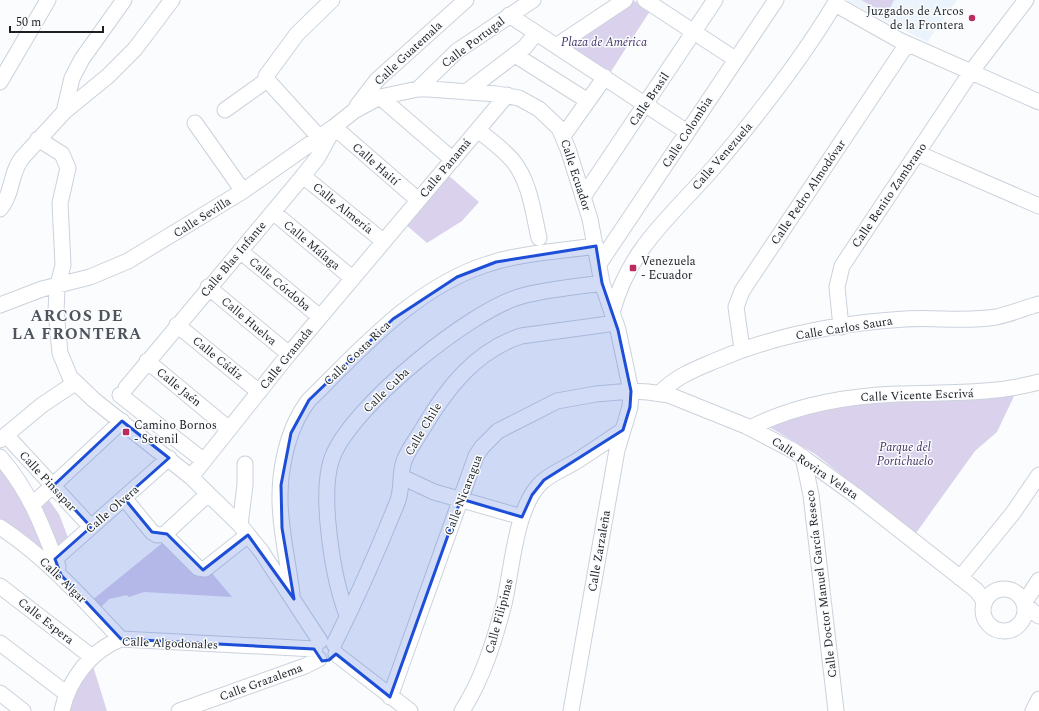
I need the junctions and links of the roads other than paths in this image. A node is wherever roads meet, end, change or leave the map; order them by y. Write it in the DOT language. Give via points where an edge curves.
graph roads {
  1 [pos="48,0"];
  2 [pos="124,0"];
  3 [pos="172,0"];
  4 [pos="332,0"];
  5 [pos="466,0"];
  6 [pos="532,0"];
  7 [pos="625,0"];
  8 [pos="715,0"];
  9 [pos="776,0"];
  10 [pos="1026,0"];
  11 [pos="649,1"];
  12 [pos="836,2"];
  13 [pos="509,15"];
  14 [pos="694,32"];
  15 [pos="536,33"];
  16 [pos="907,44"];
  17 [pos="556,46"];
  18 [pos="515,55"];
  19 [pos="735,59"];
  20 [pos="971,72"];
  21 [pos="605,78"];
  22 [pos="267,80"];
  23 [pos="0,82"];
  24 [pos="418,89"];
  25 [pos="466,92"];
  26 [pos="507,95"];
  27 [pos="380,97"];
  28 [pos="588,101"];
  29 [pos="1039,101"];
  30 [pos="645,104"];
  31 [pos="225,110"];
  32 [pos="354,111"];
  33 [pos="64,112"];
  34 [pos="195,123"];
  35 [pos="334,127"];
  36 [pos="478,130"];
  37 [pos="687,132"];
  38 [pos="563,136"];
  39 [pos="320,137"];
  40 [pos="38,139"];
  41 [pos="917,153"];
  42 [pos="453,160"];
  43 [pos="17,165"];
  44 [pos="0,174"];
  45 [pos="304,176"];
  46 [pos="0,181"];
  47 [pos="243,191"];
  48 [pos="583,197"];
  49 [pos="418,200"];
  50 [pos="4,203"];
  51 [pos="1039,206"];
  52 [pos="273,212"];
  53 [pos="539,238"];
  54 [pos="383,241"];
  55 [pos="596,246"];
  56 [pos="240,251"];
  57 [pos="599,264"];
  58 [pos="352,278"];
  59 [pos="602,283"];
  60 [pos="58,285"];
  61 [pos="208,287"];
  62 [pos="1039,304"];
  63 [pos="0,305"];
  64 [pos="320,317"];
  65 [pos="614,318"];
  66 [pos="177,325"];
  67 [pos="841,327"];
  68 [pos="742,349"];
  69 [pos="289,354"];
  70 [pos="147,361"];
  71 [pos="1039,382"];
  72 [pos="74,383"];
  73 [pos="631,391"];
  74 [pos="258,392"];
  75 [pos="660,393"];
  76 [pos="122,421"];
  77 [pos="750,428"];
  78 [pos="229,429"];
  79 [pos="622,430"];
  80 [pos="3,437"];
  81 [pos="0,457"];
  82 [pos="803,457"];
  83 [pos="169,458"];
  84 [pos="204,461"];
  85 [pos="245,464"];
  86 [pos="1039,475"];
  87 [pos="191,477"];
  88 [pos="402,477"];
  89 [pos="53,486"];
  90 [pos="208,494"];
  91 [pos="124,498"];
  92 [pos="461,499"];
  93 [pos="33,504"];
  94 [pos="522,517"];
  95 [pos="0,527"];
  96 [pos="92,527"];
  97 [pos="244,530"];
  98 [pos="167,534"];
  99 [pos="55,559"];
  100 [pos="61,575"];
  101 [pos="960,578"];
  102 [pos="1036,583"];
  103 [pos="0,586"];
  104 [pos="292,596"];
  105 [pos="988,598"];
  106 [pos="1022,601"];
  107 [pos="347,615"];
  108 [pos="1039,617"];
  109 [pos="1021,622"];
  110 [pos="121,639"];
  111 [pos="0,642"];
  112 [pos="325,649"];
  113 [pos="92,657"];
  114 [pos="0,693"];
  115 [pos="67,694"];
  116 [pos="390,697"];
  117 [pos="1039,699"];
  118 [pos="23,711"];
  119 [pos="62,711"];
  120 [pos="178,711"];
  121 [pos="410,711"];
  122 [pos="462,711"];
  123 [pos="571,711"];
  124 [pos="836,711"];
  125 [pos="1033,711"];
  1 -- 23 [label="street"];
  2 -- 33 [label="street" via="88,50 72,78"];
  3 -- 33 [label="street" via="135,49 108,76"];
  4 -- 22 [label="street" via="288,45 268,73"];
  5 -- 32 [label="street, Calle Guatemala" via="377,80"];
  6 -- 13 [label="street, Calle Portugal"];
  7 -- 17 [label="street"];
  8 -- 14 [label="street, Calle Brasil"];
  9 -- 19 [label="street, Calle Colombia"];
  10 -- 20 [label="street, Calle Benito Zambrano"];
  11 -- 14 [label="street"];
  12 -- 16 [label="street"];
  12 -- 65 [label="street, Calle Venezuela" via="743,133 640,250 623,279"];
  13 -- 15 [label="street"];
  13 -- 24 [label="street, Calle Portugal" via="457,51"];
  14 -- 19 [label="street"];
  14 -- 30 [label="street, Calle Brasil"];
  15 -- 17 [label="street"];
  15 -- 18 [label="street"];
  16 -- 20 [label="street"];
  16 -- 68 [label="street, Calle Pedro Almodóvar" via="742,291 736,307"];
  17 -- 21 [label="street"];
  18 -- 25 [label="street"];
  18 -- 28 [label="street"];
  19 -- 37 [label="street, Calle Colombia"];
  20 -- 29 [label="street"];
  20 -- 41 [label="street, Calle Benito Zambrano"];
  21 -- 28 [label="street"];
  21 -- 30 [label="street"];
  22 -- 31 [label="street"];
  22 -- 39 [label="street"];
  24 -- 25 [label="street, Calle Ecuador"];
  24 -- 27 [label="street, Calle Ecuador"];
  25 -- 26 [label="street, Calle Ecuador"];
  26 -- 36 [label="street, Calle Panamá"];
  26 -- 38 [label="street, Calle Ecuador" via="519,98 539,109 554,122"];
  27 -- 32 [label="street, Calle Ecuador"];
  27 -- 42 [label="street"];
  28 -- 38 [label="street"];
  30 -- 37 [label="street"];
  30 -- 48 [label="street, Calle Brasil"];
  32 -- 35 [label="street, Calle Ecuador"];
  33 -- 40 [label="street"];
  34 -- 47 [label="street"];
  35 -- 39 [label="street, Calle Sevilla"];
  35 -- 45 [label="street, Calle Blas Infante" via="318,157"];
  35 -- 49 [label="street, Calle Haití"];
  36 -- 42 [label="street, Calle Panamá"];
  36 -- 53 [label="street" via="507,154 521,172"];
  37 -- 57 [label="street, Calle Colombia"];
  38 -- 48 [label="street, Calle Ecuador"];
  39 -- 47 [label="street, Calle Sevilla"];
  40 -- 43 [label="street"];
  40 -- 60 [label="street" via="62,154 68,168 60,203 64,265"];
  41 -- 51 [label="street"];
  41 -- 67 [label="street, Calle Benito Zambrano" via="842,266 837,287"];
  42 -- 49 [label="street, Calle Panamá"];
  43 -- 44 [label="street"];
  43 -- 50 [label="street"];
  45 -- 52 [label="street, Calle Blas Infante"];
  45 -- 54 [label="street, Calle Almería"];
  46 -- 50 [label="street" via="6,189"];
  47 -- 60 [label="street, Calle Sevilla" via="128,261 90,277"];
  48 -- 55 [label="street, Calle Ecuador"];
  49 -- 54 [label="street, Calle Panamá"];
  52 -- 56 [label="street, Calle Blas Infante"];
  52 -- 58 [label="street, Calle Málaga"];
  54 -- 58 [label="street, Calle Granada"];
  55 -- 57 [label="street, Calle Ecuador"];
  55 -- 104 [label="street, Calle Costa Rica" via="496,262 457,277 393,319 309,400 291,433 281,491 282,528"];
  56 -- 61 [label="street, Calle Blas Infante"];
  56 -- 64 [label="street, Calle Córdoba"];
  57 -- 59 [label="street, Calle Ecuador"];
  58 -- 64 [label="street, Calle Granada"];
  59 -- 65 [label="street, Calle Ecuador"];
  59 -- 107 [label="street, Calle Cuba" via="522,296 499,304 433,347 351,426 332,459 328,472 327,496 334,572"];
  60 -- 63 [label="street, Calle Sevilla"];
  60 -- 72 [label="street" via="58,344 66,369"];
  61 -- 66 [label="street, Calle Blas Infante"];
  61 -- 69 [label="street, Calle Huelva"];
  62 -- 67 [label="street, Calle Carlos Saura" via="995,317 907,319"];
  64 -- 69 [label="street, Calle Granada"];
  65 -- 73 [label="street, Calle Ecuador"];
  65 -- 88 [label="street, Calle Chile" via="521,336 508,340 484,354 466,370 431,415 407,454"];
  66 -- 70 [label="street, Calle Blas Infante"];
  66 -- 74 [label="street, Calle Cádiz"];
  67 -- 68 [label="street, Calle Carlos Saura" via="786,337"];
  68 -- 75 [label="street, Calle Carlos Saura" via="687,373 666,386"];
  69 -- 74 [label="street, Calle Granada"];
  70 -- 78 [label="street, Calle Jaén"];
  70 -- 84 [label="street, Calle Blas Infante" via="123,391"];
  71 -- 77 [label="street, Calle Vicente Escrivá" via="1006,390 982,392 856,397 789,411"];
  72 -- 76 [label="street"];
  72 -- 80 [label="street"];
  73 -- 75 [label="street, Calle Rovira Veleta"];
  73 -- 79 [label="street, Calle Zarzaleña" via="630,407"];
  73 -- 92 [label="street, Calle Nicaragua" via="557,401 498,430 476,456"];
  74 -- 78 [label="street, Calle Granada"];
  75 -- 77 [label="street, Calle Rovira Veleta" via="679,398"];
  76 -- 83 [label="street"];
  76 -- 89 [label="street"];
  77 -- 82 [label="street, Calle Rovira Veleta"];
  78 -- 84 [label="street, Calle Granada"];
  79 -- 94 [label="street, Calle Filipinas" via="544,480 532,495"];
  79 -- 123 [label="street, Calle Zarzaleña"];
  80 -- 89 [label="street, Calle Pinsapar"];
  81 -- 93 [label="street, Calle Pinsapar"];
  82 -- 101 [label="street, Calle Rovira Veleta"];
  82 -- 124 [label="street, Calle Doctor Manuel García Reseco" via="811,495"];
  83 -- 87 [label="street"];
  83 -- 91 [label="street, Calle Olvera"];
  84 -- 87 [label="street, Calle Granada"];
  85 -- 97 [label="street"];
  86 -- 101 [label="street" via="1013,513"];
  87 -- 90 [label="street"];
  88 -- 92 [label="street" via="434,492"];
  88 -- 107 [label="street, Calle Chile" via="400,497"];
  89 -- 93 [label="street"];
  89 -- 96 [label="street, Calle Pinsapar"];
  90 -- 97 [label="street"];
  90 -- 98 [label="street"];
  91 -- 96 [label="street, Calle Olvera"];
  91 -- 98 [label="street" via="152,532 157,535"];
  92 -- 94 [label="street"];
  92 -- 116 [label="street, Calle Nicaragua"];
  93 -- 99 [label="street, Calle Pinsapar"];
  94 -- 122 [label="street, Calle Filipinas" via="504,603 492,644 478,682"];
  95 -- 100 [label="street, Calle Algar"];
  96 -- 99 [label="street, Calle Olvera"];
  97 -- 98 [label="street" via="209,567 201,569 168,538"];
  97 -- 104 [label="street"];
  99 -- 100 [label="street, Calle Pinsapar"];
  100 -- 110 [label="street, Calle Algar"];
  101 -- 105 [label="street, Calle Rovira Veleta"];
  102 -- 106 [label="street"];
  103 -- 113 [label="street, Calle Espera"];
  104 -- 112 [label="street"];
  105 -- 106 [label="street" via="1006,589"];
  105 -- 109 [label="street" via="984,616 991,627 1004,631 1017,627"];
  106 -- 108 [label="street"];
  106 -- 109 [label="street" via="1024,617"];
  107 -- 112 [label="street, Calle Chile"];
  108 -- 109 [label="street"];
  110 -- 112 [label="street, Calle Algodonales"];
  110 -- 113 [label="street, Calle Algodonales" via="104,647"];
  111 -- 115 [label="street"];
  112 -- 116 [label="street"];
  112 -- 120 [label="street, Calle Grazalema" via="305,666"];
  113 -- 115 [label="street, Calle Algodonales"];
  114 -- 118 [label="street"];
  115 -- 119 [label="street, Calle Algodonales"];
  116 -- 121 [label="street"];
  117 -- 125 [label="street"];
}
